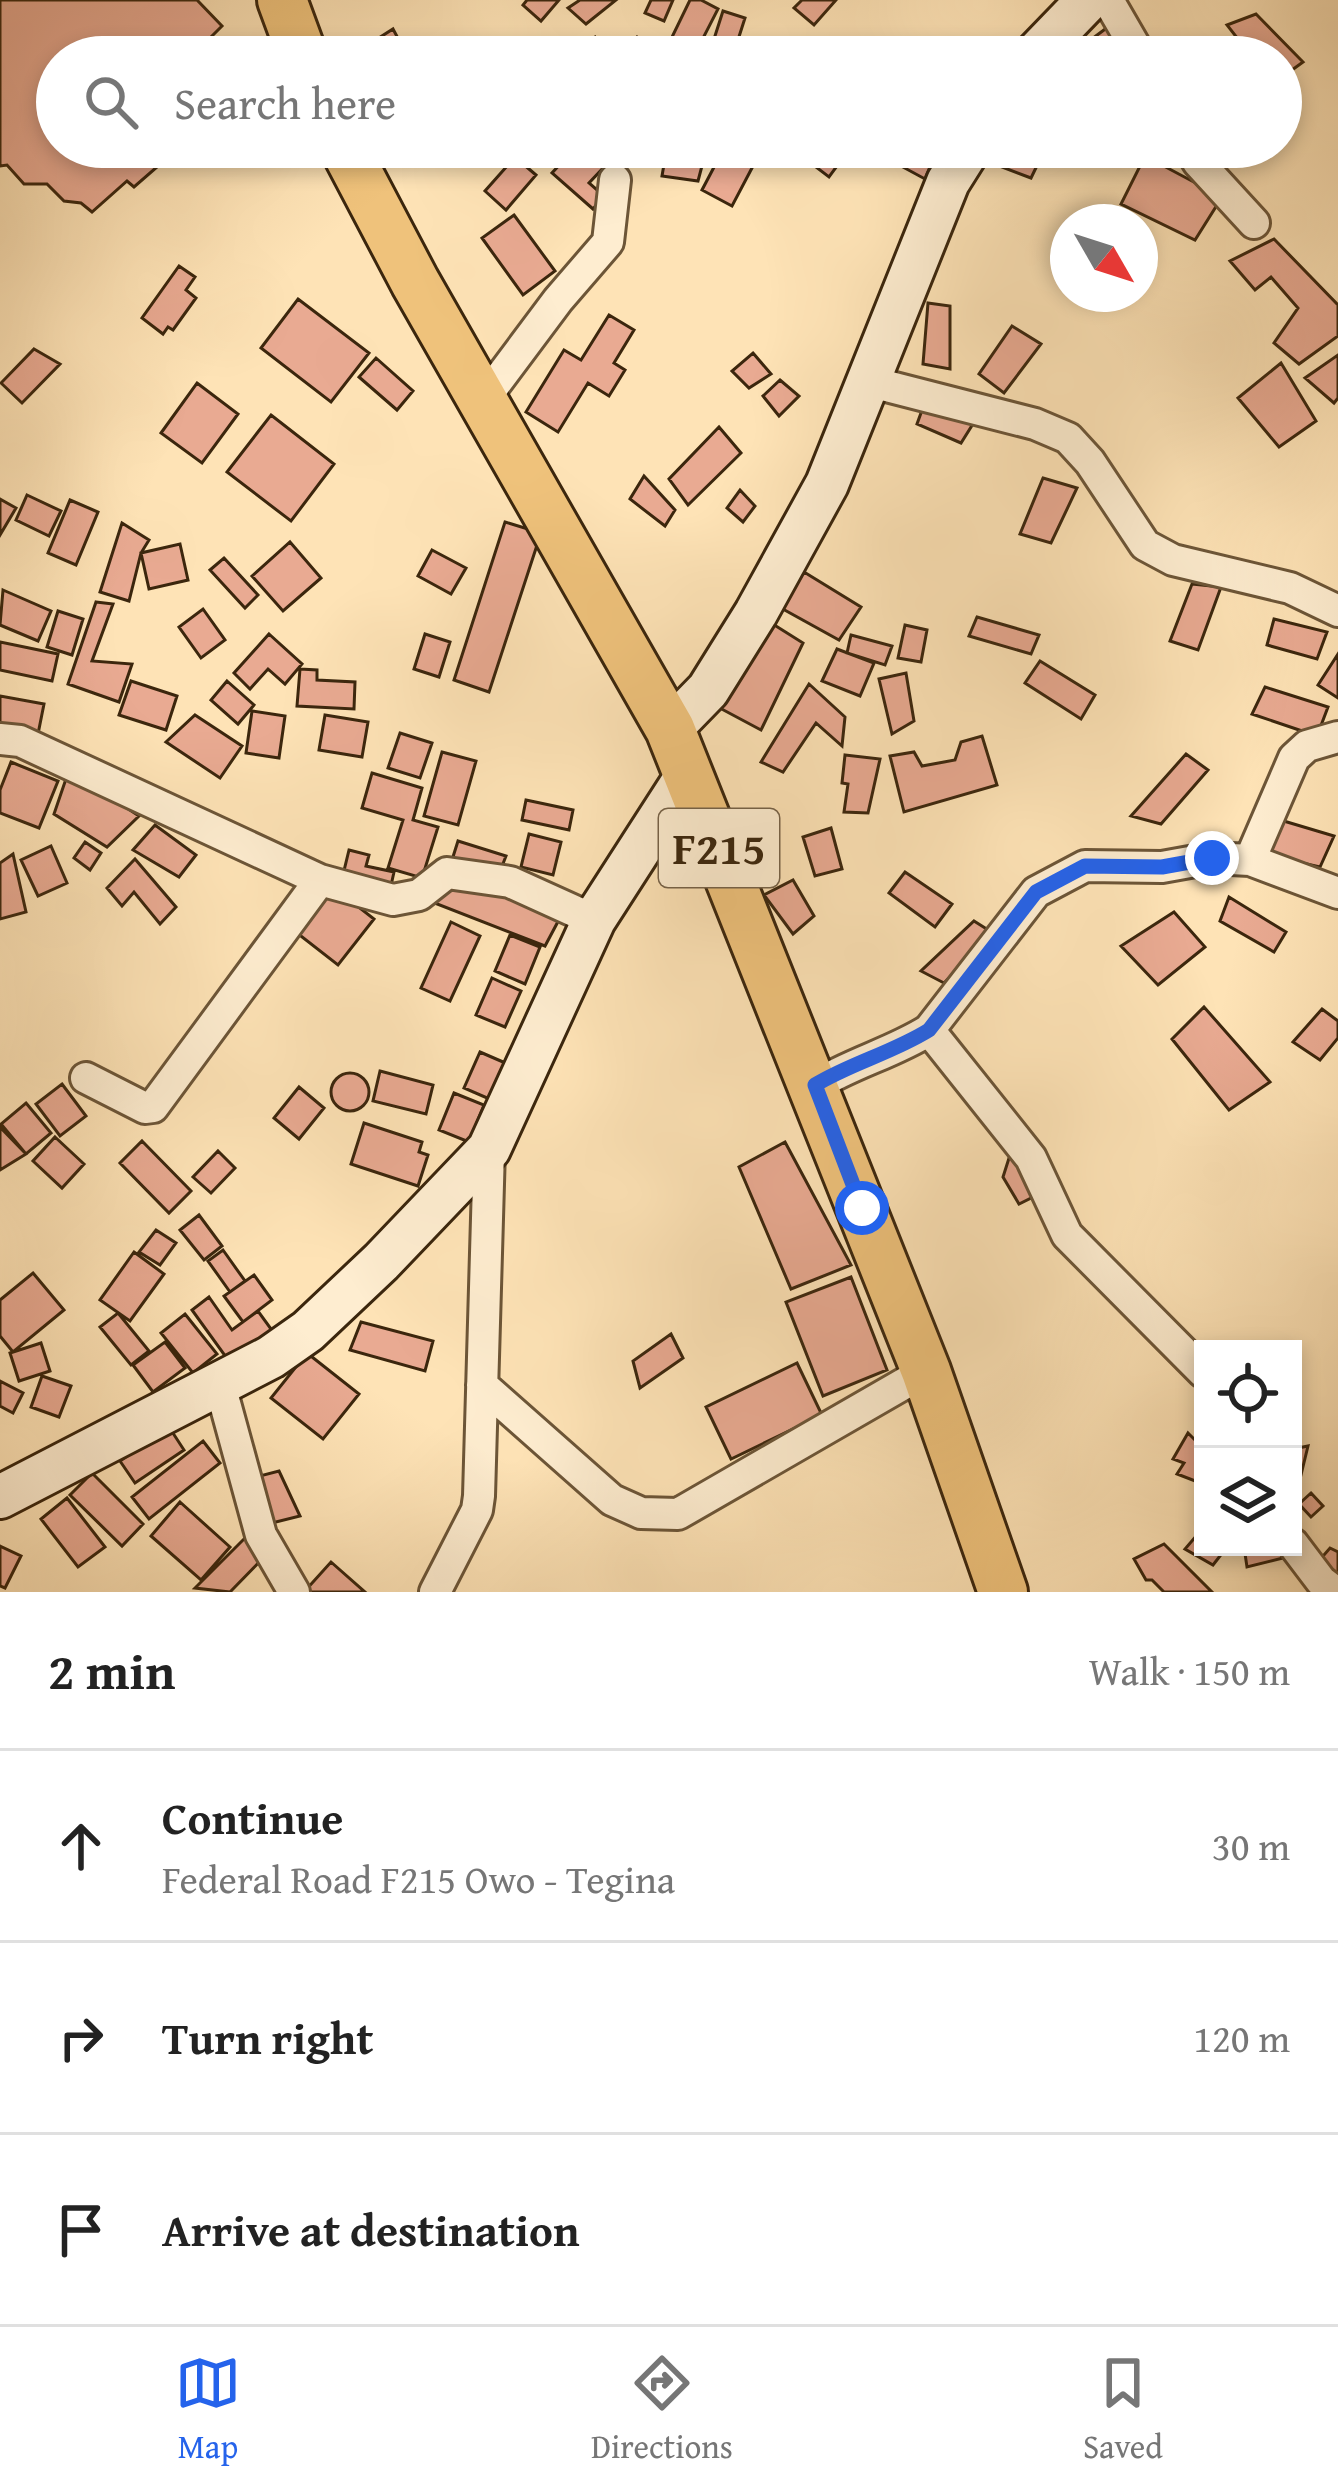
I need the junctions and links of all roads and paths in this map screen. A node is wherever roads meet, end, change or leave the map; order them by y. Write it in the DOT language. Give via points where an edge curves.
graph roads {
  1 [pos="282,0"];
  2 [pos="1088,0"];
  3 [pos="1108,0"];
  4 [pos="295,36"];
  5 [pos="1053,36"];
  6 [pos="1129,36"];
  7 [pos="355,168"];
  8 [pos="957,168"];
  9 [pos="1203,168"];
  10 [pos="615,180"];
  11 [pos="1254,224"];
  12 [pos="871,382"];
  13 [pos="484,399"];
  14 [pos="1338,611"];
  15 [pos="670,729"];
  16 [pos="1338,736"];
  17 [pos="0,739"];
  18 [pos="688,774"];
  19 [pos="1250,860"];
  20 [pos="320,880"];
  21 [pos="1338,893"];
  22 [pos="594,920"];
  23 [pos="929,1030"];
  24 [pos="86,1078"];
  25 [pos="815,1085"];
  26 [pos="489,1149"];
  27 [pos="1194,1363"];
  28 [pos="926,1371"];
  29 [pos="220,1385"];
  30 [pos="482,1385"];
  31 [pos="0,1497"];
  32 [pos="1302,1556"];
  33 [pos="295,1592"];
  34 [pos="435,1592"];
  35 [pos="1003,1592"];
  36 [pos="1335,1592"];
  1 -- 4 [label="main road"];
  2 -- 5 [label="street"];
  3 -- 6 [label="street"];
  7 -- 13 [label="main road, F215"];
  8 -- 12 [label="street"];
  9 -- 11 [label="street"];
  10 -- 13 [label="street" via="608,242"];
  12 -- 14 [label="street" via="1068,439 1145,545 1173,560 1290,588"];
  12 -- 15 [label="street" via="757,613 708,690"];
  13 -- 15 [label="main road, F215"];
  15 -- 18 [label="main road, F215"];
  16 -- 19 [label="street" via="1294,758"];
  17 -- 20 [label="street" via="20,741"];
  18 -- 22 [label="street"];
  18 -- 25 [label="main road, F215"];
  19 -- 21 [label="street"];
  19 -- 23 [label="street" via="1085,866 1060,878 1036,892"];
  20 -- 22 [label="street" via="393,900 419,895 447,873 491,877"];
  20 -- 24 [label="street" via="153,1107"];
  22 -- 26 [label="street"];
  23 -- 25 [label="street"];
  23 -- 27 [label="street" via="1030,1158 1067,1235"];
  25 -- 28 [label="main road, F215"];
  26 -- 29 [label="street" via="308,1331"];
  26 -- 30 [label="street"];
  28 -- 30 [label="street" via="662,1516 612,1500"];
  28 -- 35 [label="main road, F215"];
  29 -- 31 [label="street"];
  29 -- 33 [label="street" via="261,1535"];
  30 -- 34 [label="street" via="477,1510"];
  32 -- 36 [label="street"];
}
